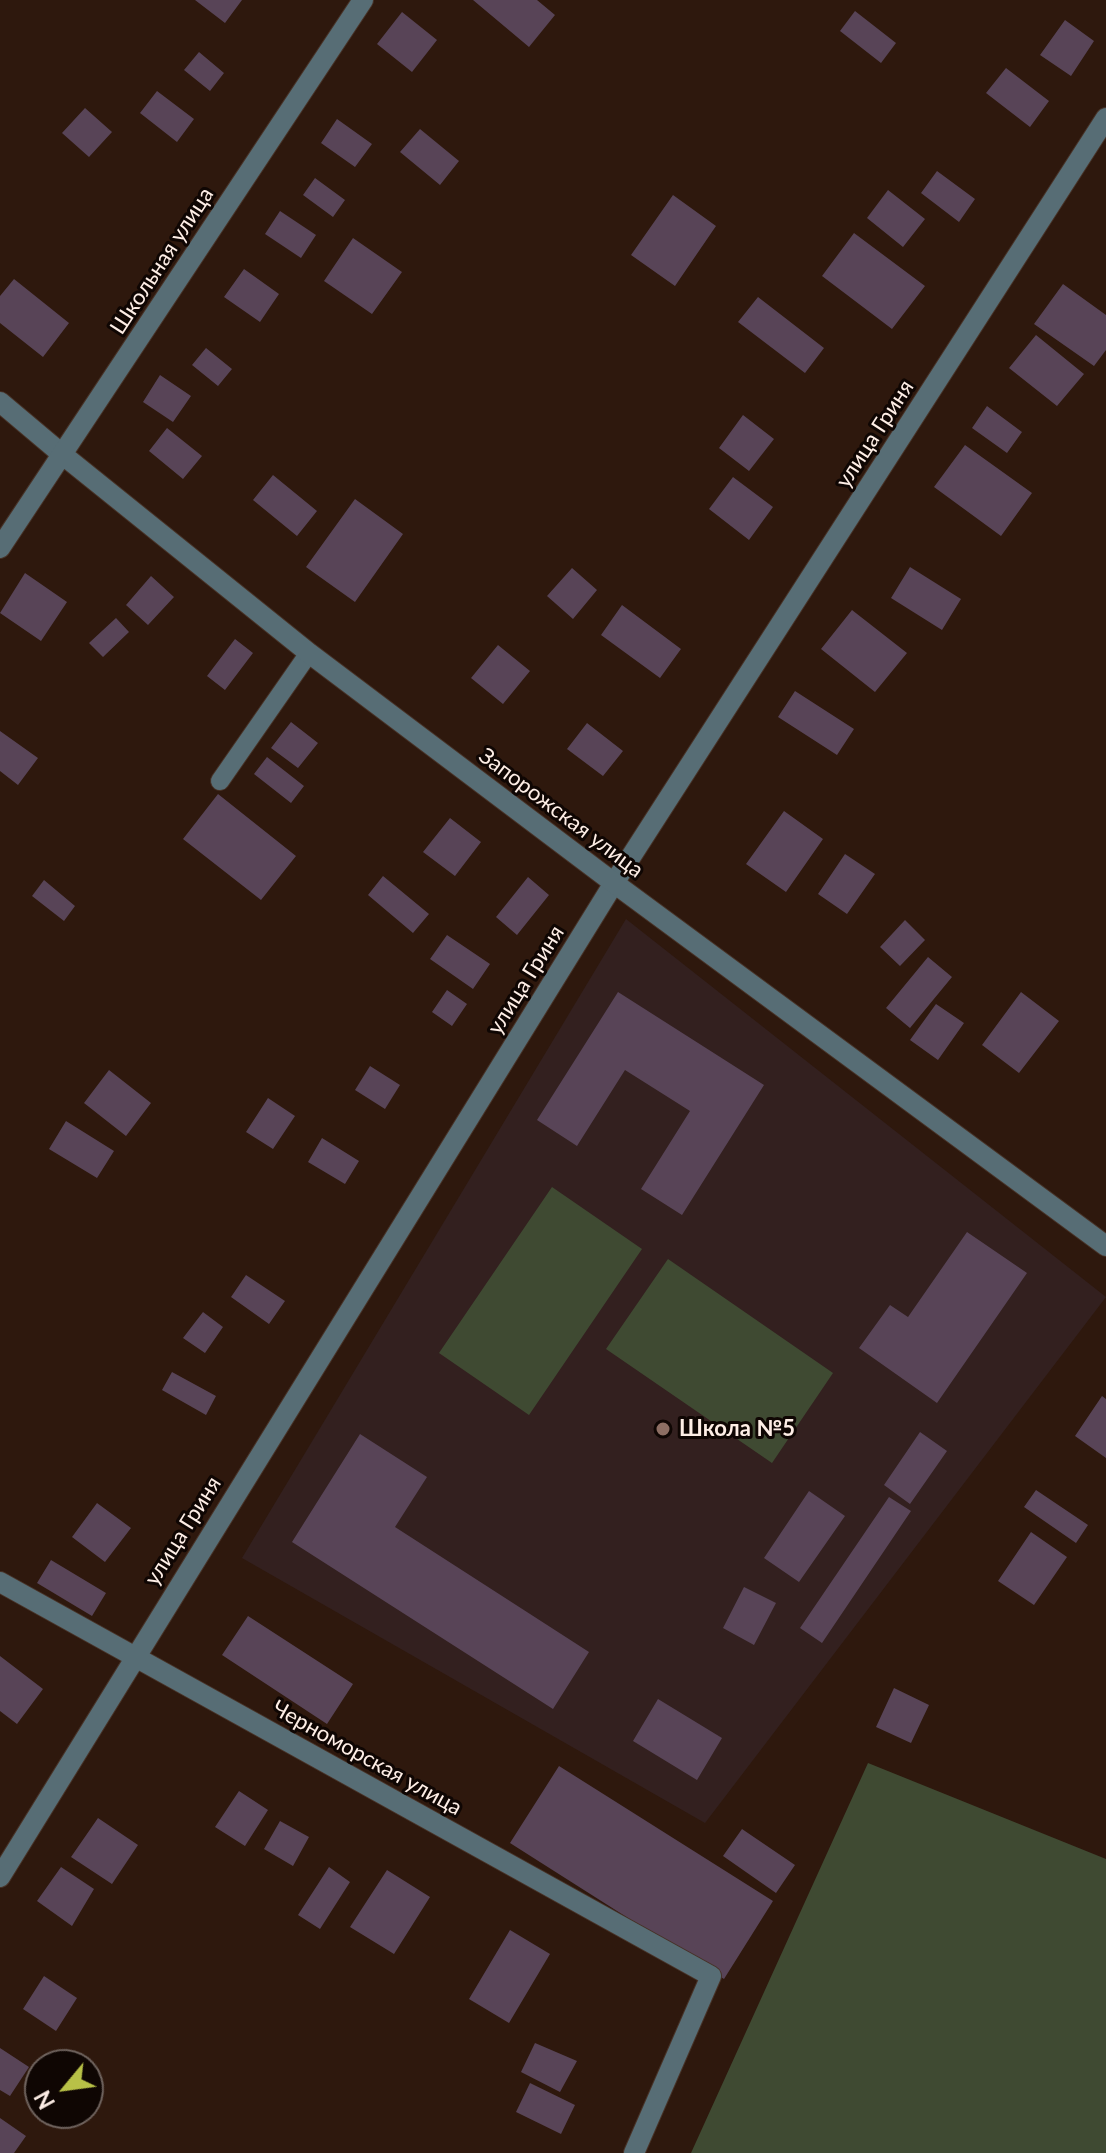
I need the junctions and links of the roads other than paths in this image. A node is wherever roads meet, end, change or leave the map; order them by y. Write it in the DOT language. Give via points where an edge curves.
graph roads {
  1 [pos="363,0"];
  2 [pos="1106,118"];
  3 [pos="0,402"];
  4 [pos="63,455"];
  5 [pos="0,548"];
  6 [pos="309,653"];
  7 [pos="220,781"];
  8 [pos="614,883"];
  9 [pos="1106,1246"];
  10 [pos="0,1582"];
  11 [pos="134,1656"];
  12 [pos="0,1877"];
  13 [pos="634,2153"];
  1 -- 4 [label="street, Школьная улица"];
  2 -- 8 [label="street, улица Гриня"];
  3 -- 4 [label="street, Запорожская улица"];
  4 -- 5 [label="street, Школьная улица"];
  4 -- 6 [label="street, Запорожская улица"];
  6 -- 7 [label="lane"];
  6 -- 8 [label="street, Запорожская улица"];
  8 -- 9 [label="street, Запорожская улица"];
  8 -- 11 [label="street, улица Гриня"];
  10 -- 11 [label="street, Черноморская улица"];
  11 -- 12 [label="street, улица Гриня"];
  11 -- 13 [label="street, Черноморская улица" via="711,1976"];
}
